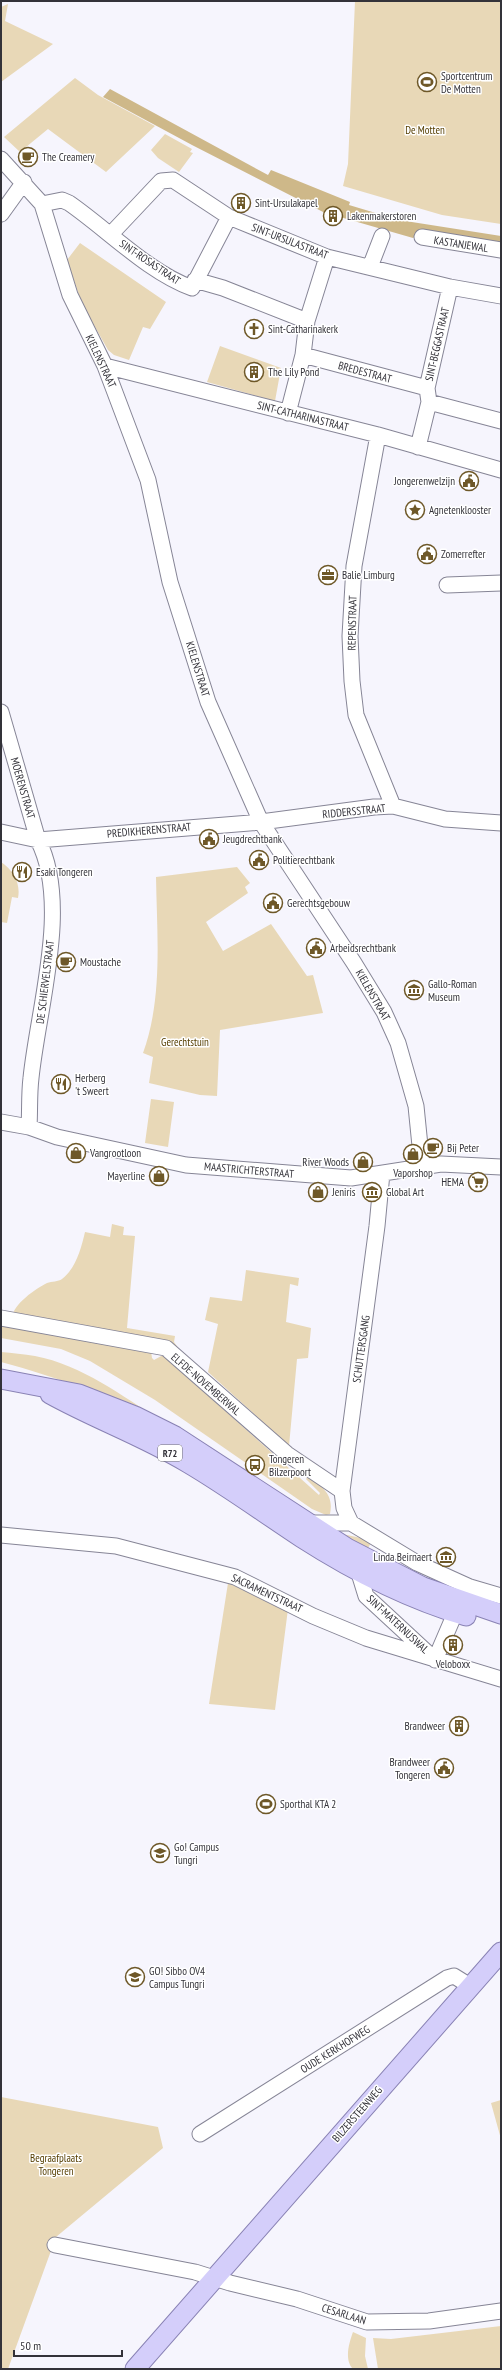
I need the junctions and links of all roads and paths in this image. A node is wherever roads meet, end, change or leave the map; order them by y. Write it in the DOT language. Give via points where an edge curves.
graph roads {
  1 [pos="1,160"];
  2 [pos="24,182"];
  3 [pos="42,204"];
  4 [pos="1,214"];
  5 [pos="229,217"];
  6 [pos="111,234"];
  7 [pos="382,236"];
  8 [pos="422,237"];
  9 [pos="501,250"];
  10 [pos="328,257"];
  11 [pos="370,267"];
  12 [pos="196,280"];
  13 [pos="450,287"];
  14 [pos="501,296"];
  15 [pos="307,321"];
  16 [pos="302,355"];
  17 [pos="105,366"];
  18 [pos="428,395"];
  19 [pos="288,413"];
  20 [pos="501,420"];
  21 [pos="378,435"];
  22 [pos="418,447"];
  23 [pos="501,470"];
  24 [pos="501,583"];
  25 [pos="447,584"];
  26 [pos="1,712"];
  27 [pos="393,806"];
  28 [pos="261,822"];
  29 [pos="501,823"];
  30 [pos="1,832"];
  31 [pos="38,840"];
  32 [pos="1,1122"];
  33 [pos="29,1126"];
  34 [pos="422,1166"];
  35 [pos="501,1168"];
  36 [pos="382,1173"];
  37 [pos="1,1318"];
  38 [pos="1,1379"];
  39 [pos="38,1387"];
  40 [pos="342,1490"];
  41 [pos="308,1523"];
  42 [pos="351,1523"];
  43 [pos="1,1534"];
  44 [pos="358,1570"];
  45 [pos="501,1596"];
  46 [pos="458,1607"];
  47 [pos="501,1614"];
  48 [pos="501,1627"];
  49 [pos="435,1660"];
  50 [pos="501,1679"];
  51 [pos="501,1952"];
  52 [pos="470,1986"];
  53 [pos="200,2134"];
  54 [pos="55,2245"];
  55 [pos="214,2277"];
  56 [pos="501,2311"];
  57 [pos="135,2369"];
  1 -- 2 [label="street, KIELENSTRAAT"];
  2 -- 3 [label="street, KIELENSTRAAT"];
  2 -- 4 [label="street"];
  3 -- 6 [label="street, SINT-ROSASTRAAT" via="62,200 69,203"];
  3 -- 17 [label="street, KIELENSTRAAT" via="70,295"];
  5 -- 6 [label="street, SINT-URSULASTRAAT" via="173,180 161,181"];
  5 -- 10 [label="street, SINT-URSULASTRAAT"];
  5 -- 12 [label="street"];
  6 -- 12 [label="street, SINT-ROSASTRAAT" via="179,283 192,288"];
  7 -- 11 [label="street"];
  8 -- 9 [label="street, KASTANJEWAL"];
  10 -- 11 [label="street, SINT-URSULASTRAAT"];
  10 -- 15 [label="street"];
  11 -- 13 [label="street, SINT-URSULASTRAAT"];
  12 -- 15 [label="street, SINT-ROSASTRAAT"];
  13 -- 14 [label="street, SINT-URSULASTRAAT"];
  13 -- 18 [label="street, SINT-BEGGASTRAAT"];
  15 -- 16 [label="street"];
  16 -- 18 [label="street, BREDESTRAAT"];
  16 -- 19 [label="street"];
  17 -- 19 [label="street, SINT-CATHARINASTRAAT"];
  17 -- 28 [label="street, KIELENSTRAAT" via="148,480 170,582 208,702"];
  18 -- 20 [label="street, BREDESTRAAT"];
  18 -- 22 [label="street, SINT-BEGGASTRAAT"];
  19 -- 21 [label="street, SINT-CATHARINASTRAAT"];
  21 -- 22 [label="street, SINT-CATHARINASTRAAT"];
  21 -- 27 [label="street, REPENSTRAAT" via="354,566 350,636 356,715"];
  22 -- 23 [label="street, SINT-CATHARINASTRAAT"];
  24 -- 25 [label="street"];
  26 -- 31 [label="street, MOERENSTRAAT"];
  27 -- 28 [label="street, RIDDERSSTRAAT"];
  27 -- 29 [label="street, RIDDERSSTRAAT" via="445,819"];
  28 -- 31 [label="street, PREDIKHERENSTRAAT"];
  28 -- 34 [label="street, KIELENSTRAAT" via="384,1012 407,1070 418,1120"];
  30 -- 31 [label="street, PREDIKHERENSTRAAT"];
  31 -- 33 [label="street, DE SCHIERVELSTRAAT" via="47,858 52,906 50,951 31,1078"];
  32 -- 33 [label="street, MAASTRICHTERSTRAAT"];
  33 -- 36 [label="street, MAASTRICHTERSTRAAT" via="56,1137 186,1165 351,1178"];
  34 -- 35 [label="street, MAASTRICHTERSTRAAT" via="441,1164"];
  34 -- 36 [label="street, MAASTRICHTERSTRAAT"];
  36 -- 40 [label="street, SCHUTTERSGANG"];
  37 -- 40 [label="street, ELFDE-NOVEMBERWAL" via="166,1348 287,1454"];
  38 -- 39 [label="main road, R72"];
  39 -- 41 [label="main road, R72" via="79,1394 135,1416 168,1433"];
  39 -- 44 [label="main road, R72" via="188,1463 302,1538"];
  40 -- 42 [label="street, SCHUTTERSGANG" via="344,1508"];
  41 -- 42 [label="street"];
  41 -- 46 [label="main road, SINT-MATERNUSWAL / R72" via="347,1548"];
  42 -- 45 [label="street" via="418,1563 470,1587"];
  43 -- 49 [label="street, SACRAMENTSTRAAT" via="116,1546 235,1577 313,1616 366,1638"];
  44 -- 46 [label="main road, SINT-MATERNUSWAL / R72" via="430,1604"];
  44 -- 49 [label="street, SINT-MATERNUSWAL" via="366,1596"];
  46 -- 47 [label="main road, SINT-MATERNUSWAL / R72"];
  46 -- 48 [label="main road, SINT-MATERNUSWAL / R72"];
  46 -- 49 [label="street, SINT-MATERNUSWAL"];
  49 -- 50 [label="street, SACRAMENTSTRAAT"];
  51 -- 52 [label="main road, BILZERSTEENWEG"];
  52 -- 53 [label="street, OUDE KERKHOFWEG" via="454,1976 447,1978"];
  52 -- 55 [label="main road, BILZERSTEENWEG"];
  54 -- 55 [label="street"];
  55 -- 56 [label="street, CESARLAAN" via="297,2299 367,2322 429,2321"];
  55 -- 57 [label="main road, BILZERSTEENWEG"];
}
